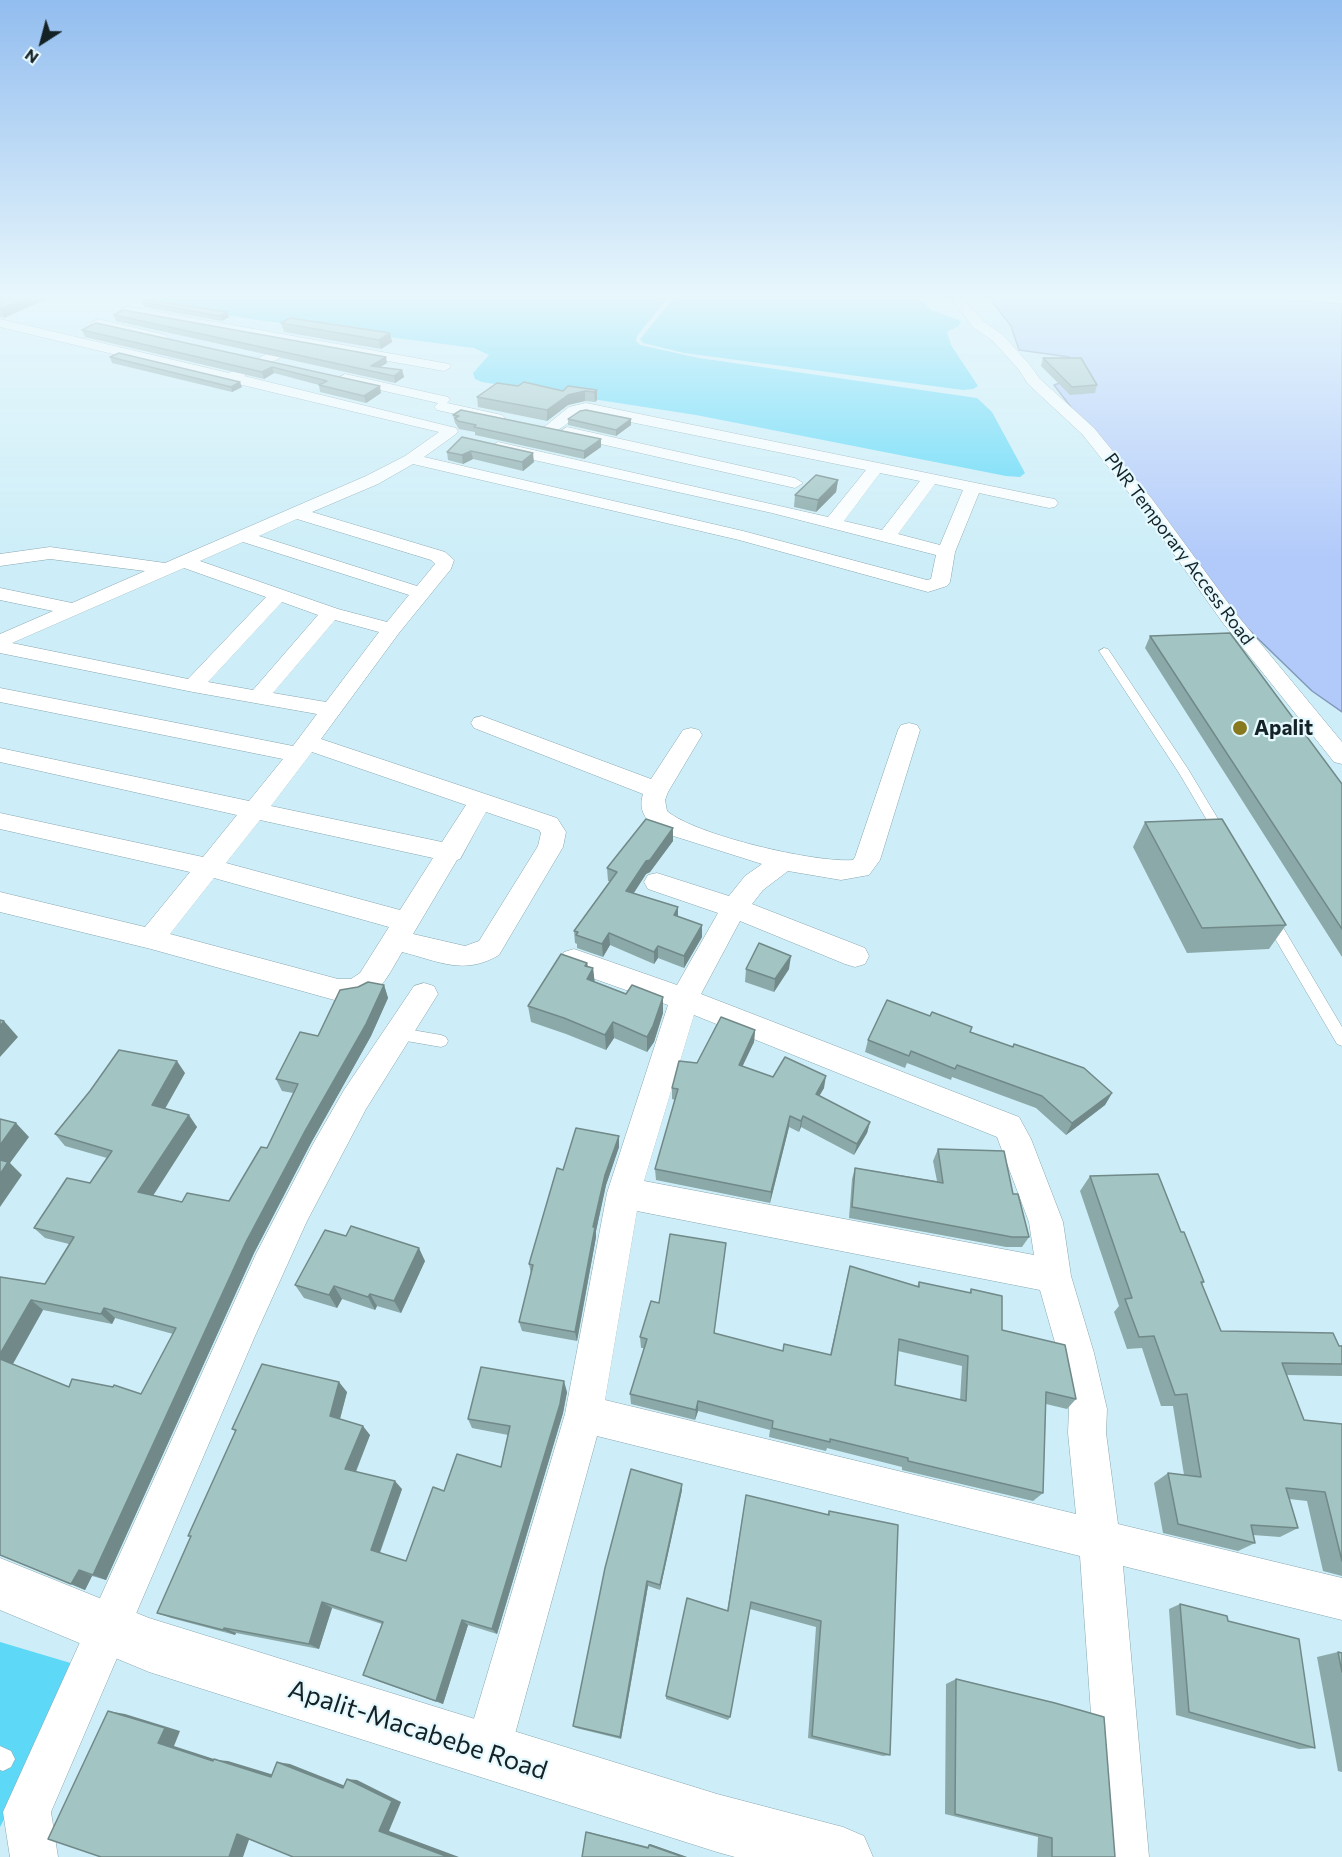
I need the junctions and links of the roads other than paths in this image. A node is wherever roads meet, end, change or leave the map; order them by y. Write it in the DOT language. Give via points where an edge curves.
graph roads {
  1 [pos="264,386"];
  2 [pos="442,386"];
  3 [pos="446,386"];
  4 [pos="1039,386"];
  5 [pos="413,420"];
  6 [pos="507,420"];
  7 [pos="445,435"];
  8 [pos="822,454"];
  9 [pos="411,459"];
  10 [pos="877,466"];
  11 [pos="930,479"];
  12 [pos="795,483"];
  13 [pos="973,487"];
  14 [pos="1049,503"];
  15 [pos="773,508"];
  16 [pos="296,513"];
  17 [pos="831,524"];
  18 [pos="242,536"];
  19 [pos="743,536"];
  20 [pos="886,538"];
  21 [pos="946,552"];
  22 [pos="0,560"];
  23 [pos="173,565"];
  24 [pos="421,593"];
  25 [pos="0,594"];
  26 [pos="277,596"];
  27 [pos="73,609"];
  28 [pos="331,613"];
  29 [pos="392,628"];
  30 [pos="0,641"];
  31 [pos="0,647"];
  32 [pos="1104,651"];
  33 [pos="194,686"];
  34 [pos="0,695"];
  35 [pos="258,698"];
  36 [pos="330,710"];
  37 [pos="482,723"];
  38 [pos="909,730"];
  39 [pos="691,735"];
  40 [pos="302,747"];
  41 [pos="0,755"];
  42 [pos="1342,757"];
  43 [pos="657,789"];
  44 [pos="482,800"];
  45 [pos="253,810"];
  46 [pos="0,821"];
  47 [pos="1227,844"];
  48 [pos="451,852"];
  49 [pos="784,861"];
  50 [pos="207,867"];
  51 [pos="657,882"];
  52 [pos="0,902"];
  53 [pos="1263,906"];
  54 [pos="734,908"];
  55 [pos="401,931"];
  56 [pos="151,939"];
  57 [pos="855,956"];
  58 [pos="574,960"];
  59 [pos="424,994"];
  60 [pos="684,999"];
  61 [pos="395,1033"];
  62 [pos="1342,1040"];
  63 [pos="441,1041"];
  64 [pos="624,1193"];
  65 [pos="1054,1276"];
  66 [pos="584,1414"];
  67 [pos="1100,1541"];
  68 [pos="0,1584"];
  69 [pos="1342,1599"];
  70 [pos="109,1628"];
  71 [pos="487,1752"];
  72 [pos="34,1857"];
  73 [pos="843,1857"];
  74 [pos="1125,1857"];
  1 -- 5 [label="street"];
  2 -- 5 [label="street"];
  3 -- 6 [label="street"];
  4 -- 42 [label="street, PNR Temporary Access Road" via="1088,431 1230,619"];
  5 -- 7 [label="street" via="450,430"];
  7 -- 9 [label="street"];
  7 -- 15 [label="street"];
  8 -- 10 [label="street"];
  8 -- 12 [label="street"];
  8 -- 12 [label="street" via="586,408 574,410 546,427"];
  9 -- 16 [label="street"];
  9 -- 19 [label="street"];
  10 -- 11 [label="street"];
  10 -- 17 [label="street"];
  11 -- 13 [label="street"];
  11 -- 20 [label="street"];
  12 -- 15 [label="street"];
  13 -- 14 [label="street"];
  13 -- 21 [label="street"];
  15 -- 17 [label="street"];
  15 -- 19 [label="street"];
  16 -- 18 [label="street"];
  16 -- 24 [label="street" via="445,560"];
  17 -- 20 [label="street"];
  18 -- 23 [label="street"];
  18 -- 24 [label="street"];
  19 -- 21 [label="street" via="928,586 940,582"];
  20 -- 21 [label="street"];
  22 -- 23 [label="street" via="50,553"];
  23 -- 26 [label="street"];
  23 -- 27 [label="street"];
  24 -- 29 [label="street"];
  25 -- 27 [label="street"];
  26 -- 28 [label="street"];
  26 -- 33 [label="street"];
  27 -- 30 [label="street"];
  28 -- 29 [label="street"];
  28 -- 35 [label="street"];
  29 -- 36 [label="street"];
  31 -- 33 [label="street"];
  32 -- 47 [label="lane"];
  33 -- 35 [label="street"];
  34 -- 40 [label="street"];
  35 -- 36 [label="street"];
  36 -- 40 [label="street"];
  37 -- 43 [label="street"];
  38 -- 49 [label="street" via="861,869 845,872"];
  39 -- 43 [label="street"];
  40 -- 44 [label="street"];
  40 -- 45 [label="street"];
  41 -- 45 [label="street"];
  43 -- 49 [label="street" via="653,807 659,819 673,827"];
  44 -- 48 [label="street"];
  44 -- 55 [label="street" via="548,824 554,832 550,847 489,948 465,957"];
  45 -- 48 [label="street"];
  45 -- 50 [label="street"];
  46 -- 50 [label="street"];
  48 -- 55 [label="street"];
  49 -- 54 [label="street" via="754,883"];
  50 -- 55 [label="street"];
  50 -- 56 [label="street"];
  51 -- 54 [label="street"];
  52 -- 56 [label="street"];
  53 -- 62 [label="lane"];
  54 -- 57 [label="street"];
  54 -- 60 [label="street"];
  55 -- 56 [label="street" via="370,981 355,990 338,990"];
  58 -- 60 [label="street"];
  59 -- 61 [label="street"];
  60 -- 64 [label="street"];
  60 -- 65 [label="street" via="1008,1127 1046,1222"];
  61 -- 63 [label="lane"];
  61 -- 70 [label="street" via="313,1172 256,1290"];
  64 -- 65 [label="street"];
  64 -- 66 [label="street"];
  65 -- 67 [label="street" via="1088,1409 1089,1463"];
  66 -- 67 [label="street"];
  66 -- 71 [label="street"];
  67 -- 69 [label="street"];
  67 -- 74 [label="street"];
  68 -- 70 [label="main road, Apalit-Macabebe Road"];
  70 -- 71 [label="main road, Apalit-Macabebe Road" via="149,1645"];
  70 -- 72 [label="street" via="27,1812"];
  71 -- 73 [label="main road, Apalit-Macabebe Road" via="717,1823"];
}
